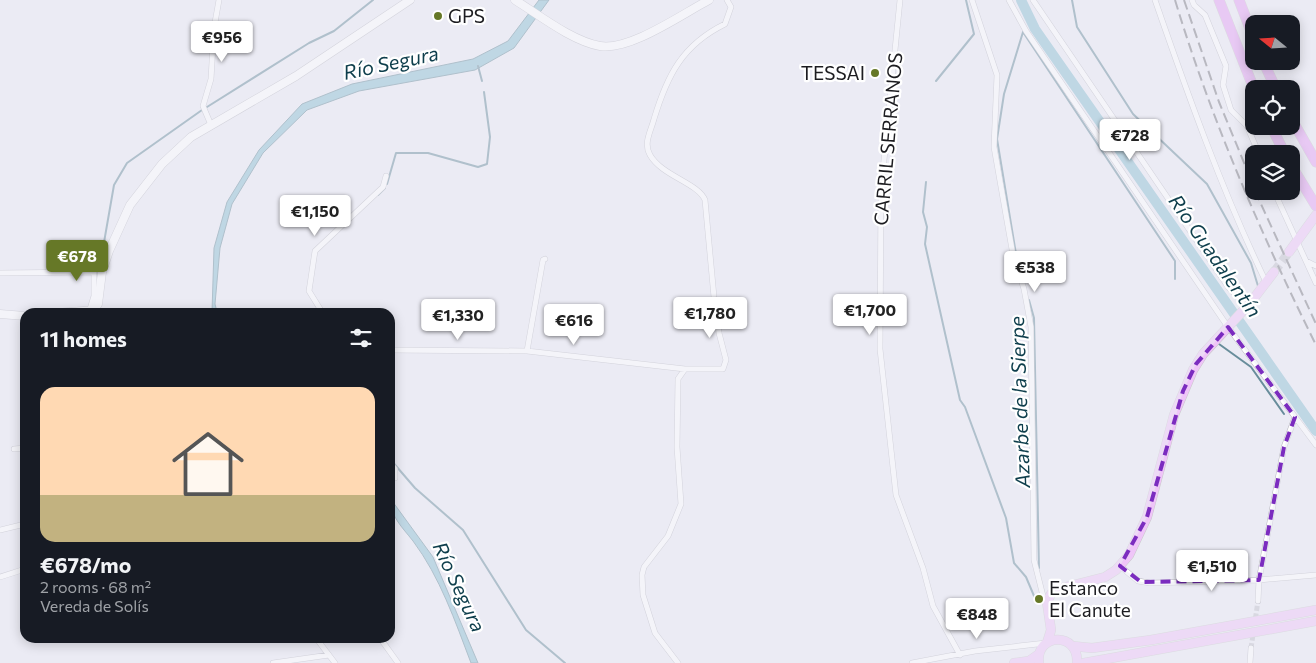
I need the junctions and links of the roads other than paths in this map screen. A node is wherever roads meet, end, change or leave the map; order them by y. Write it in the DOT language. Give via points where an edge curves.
graph roads {
  1 [pos="219,0"];
  2 [pos="410,0"];
  3 [pos="515,0"];
  4 [pos="709,0"];
  5 [pos="727,0"];
  6 [pos="900,0"];
  7 [pos="972,0"];
  8 [pos="1009,0"];
  9 [pos="1033,0"];
  10 [pos="1155,0"];
  11 [pos="1192,0"];
  12 [pos="1219,0"];
  13 [pos="1238,0"];
  14 [pos="1245,17"];
  15 [pos="1250,80"];
  16 [pos="211,125"];
  17 [pos="1300,134"];
  18 [pos="1254,145"];
  19 [pos="1316,162"];
  20 [pos="386,176"];
  21 [pos="1300,180"];
  22 [pos="1278,200"];
  23 [pos="1316,206"];
  24 [pos="1316,215"];
  25 [pos="1296,242"];
  26 [pos="1289,252"];
  27 [pos="545,259"];
  28 [pos="1306,261"];
  29 [pos="1316,266"];
  30 [pos="1274,272"];
  31 [pos="0,274"];
  32 [pos="1267,282"];
  33 [pos="1316,283"];
  34 [pos="90,308"];
  35 [pos="96,308"];
  36 [pos="320,308"];
  37 [pos="1245,309"];
  38 [pos="0,314"];
  39 [pos="20,316"];
  40 [pos="1229,326"];
  41 [pos="395,350"];
  42 [pos="527,351"];
  43 [pos="685,369"];
  44 [pos="1295,417"];
  45 [pos="1316,445"];
  46 [pos="20,448"];
  47 [pos="14,449"];
  48 [pos="395,469"];
  49 [pos="395,478"];
  50 [pos="20,525"];
  51 [pos="0,530"];
  52 [pos="1120,566"];
  53 [pos="20,571"];
  54 [pos="1316,575"];
  55 [pos="0,577"];
  56 [pos="1260,580"];
  57 [pos="1047,601"];
  58 [pos="1258,601"];
  59 [pos="1316,610"];
  60 [pos="1050,620"];
  61 [pos="1316,621"];
  62 [pos="320,643"];
  63 [pos="384,643"];
  64 [pos="1047,643"];
  65 [pos="1068,643"];
  66 [pos="1251,648"];
  67 [pos="329,655"];
  68 [pos="960,655"];
  69 [pos="1039,659"];
  70 [pos="273,663"];
  71 [pos="334,663"];
  72 [pos="398,663"];
  73 [pos="678,663"];
  74 [pos="912,663"];
  75 [pos="1014,663"];
  76 [pos="1077,663"];
  77 [pos="1084,663"];
  78 [pos="1250,663"];
  1 -- 16 [label="street" via="211,79 203,106"];
  2 -- 16 [label="street" via="304,71"];
  3 -- 4 [label="street" via="560,28 601,46 627,43"];
  5 -- 43 [label="street" via="730,6 724,24 694,46 673,68 659,100 646,147 651,157 672,176 698,190 705,200 714,297 726,366 719,371"];
  6 -- 68 [label="street, CARRIL SERRANOS" via="880,190 880,349 896,495 923,568 933,606"];
  7 -- 57 [label="street" via="997,75 994,147 1013,255 1031,327 1034,560"];
  8 -- 40 [label="street" via="1026,31"];
  9 -- 37 [label="street"];
  10 -- 32 [label="street" via="1176,64"];
  11 -- 18 [label="street" via="1205,15 1226,66 1224,85 1231,110 1247,126"];
  12 -- 15 [label="highway"];
  13 -- 14 [label="highway"];
  16 -- 35 [label="street" via="191,137 162,164 130,205 102,272"];
  17 -- 19 [label="highway"];
  20 -- 36 [label="street" via="383,187 315,251 309,291"];
  21 -- 23 [label="highway"];
  22 -- 25 [label="street"];
  24 -- 25 [label="main road"];
  25 -- 26 [label="main road"];
  25 -- 28 [label="street"];
  27 -- 42 [label="street"];
  28 -- 29 [label="street"];
  28 -- 33 [label="street"];
  30 -- 32 [label="main road"];
  31 -- 34 [label="street" via="94,272"];
  32 -- 37 [label="main road"];
  37 -- 40 [label="main road"];
  38 -- 39 [label="street"];
  40 -- 44 [label="street"];
  40 -- 52 [label="main road" via="1200,358 1183,390 1147,516 1134,547"];
  41 -- 42 [label="street"];
  42 -- 43 [label="street"];
  43 -- 73 [label="street" via="678,379 677,447 681,504 668,536 644,567 642,575 643,595 655,633"];
  44 -- 45 [label="street"];
  44 -- 56 [label="street" via="1284,447"];
  46 -- 47 [label="street"];
  48 -- 49 [label="street"];
  50 -- 51 [label="street"];
  52 -- 56 [label="street" via="1141,582"];
  52 -- 57 [label="main road" via="1100,579 1056,590"];
  53 -- 55 [label="street"];
  54 -- 56 [label="street"];
  56 -- 58 [label="street"];
  57 -- 60 [label="main road"];
  59 -- 65 [label="main road" via="1092,648"];
  60 -- 64 [label="main road"];
  60 -- 65 [label="main road" via="1057,634"];
  61 -- 77 [label="main road"];
  62 -- 67 [label="street"];
  63 -- 72 [label="street"];
  64 -- 65 [label="main road" via="1056,640"];
  64 -- 68 [label="street" via="976,650"];
  64 -- 69 [label="main road"];
  65 -- 76 [label="main road" via="1076,651"];
  66 -- 78 [label="street"];
  67 -- 70 [label="street"];
  67 -- 71 [label="street"];
  68 -- 74 [label="street"];
  69 -- 75 [label="main road"];
}
